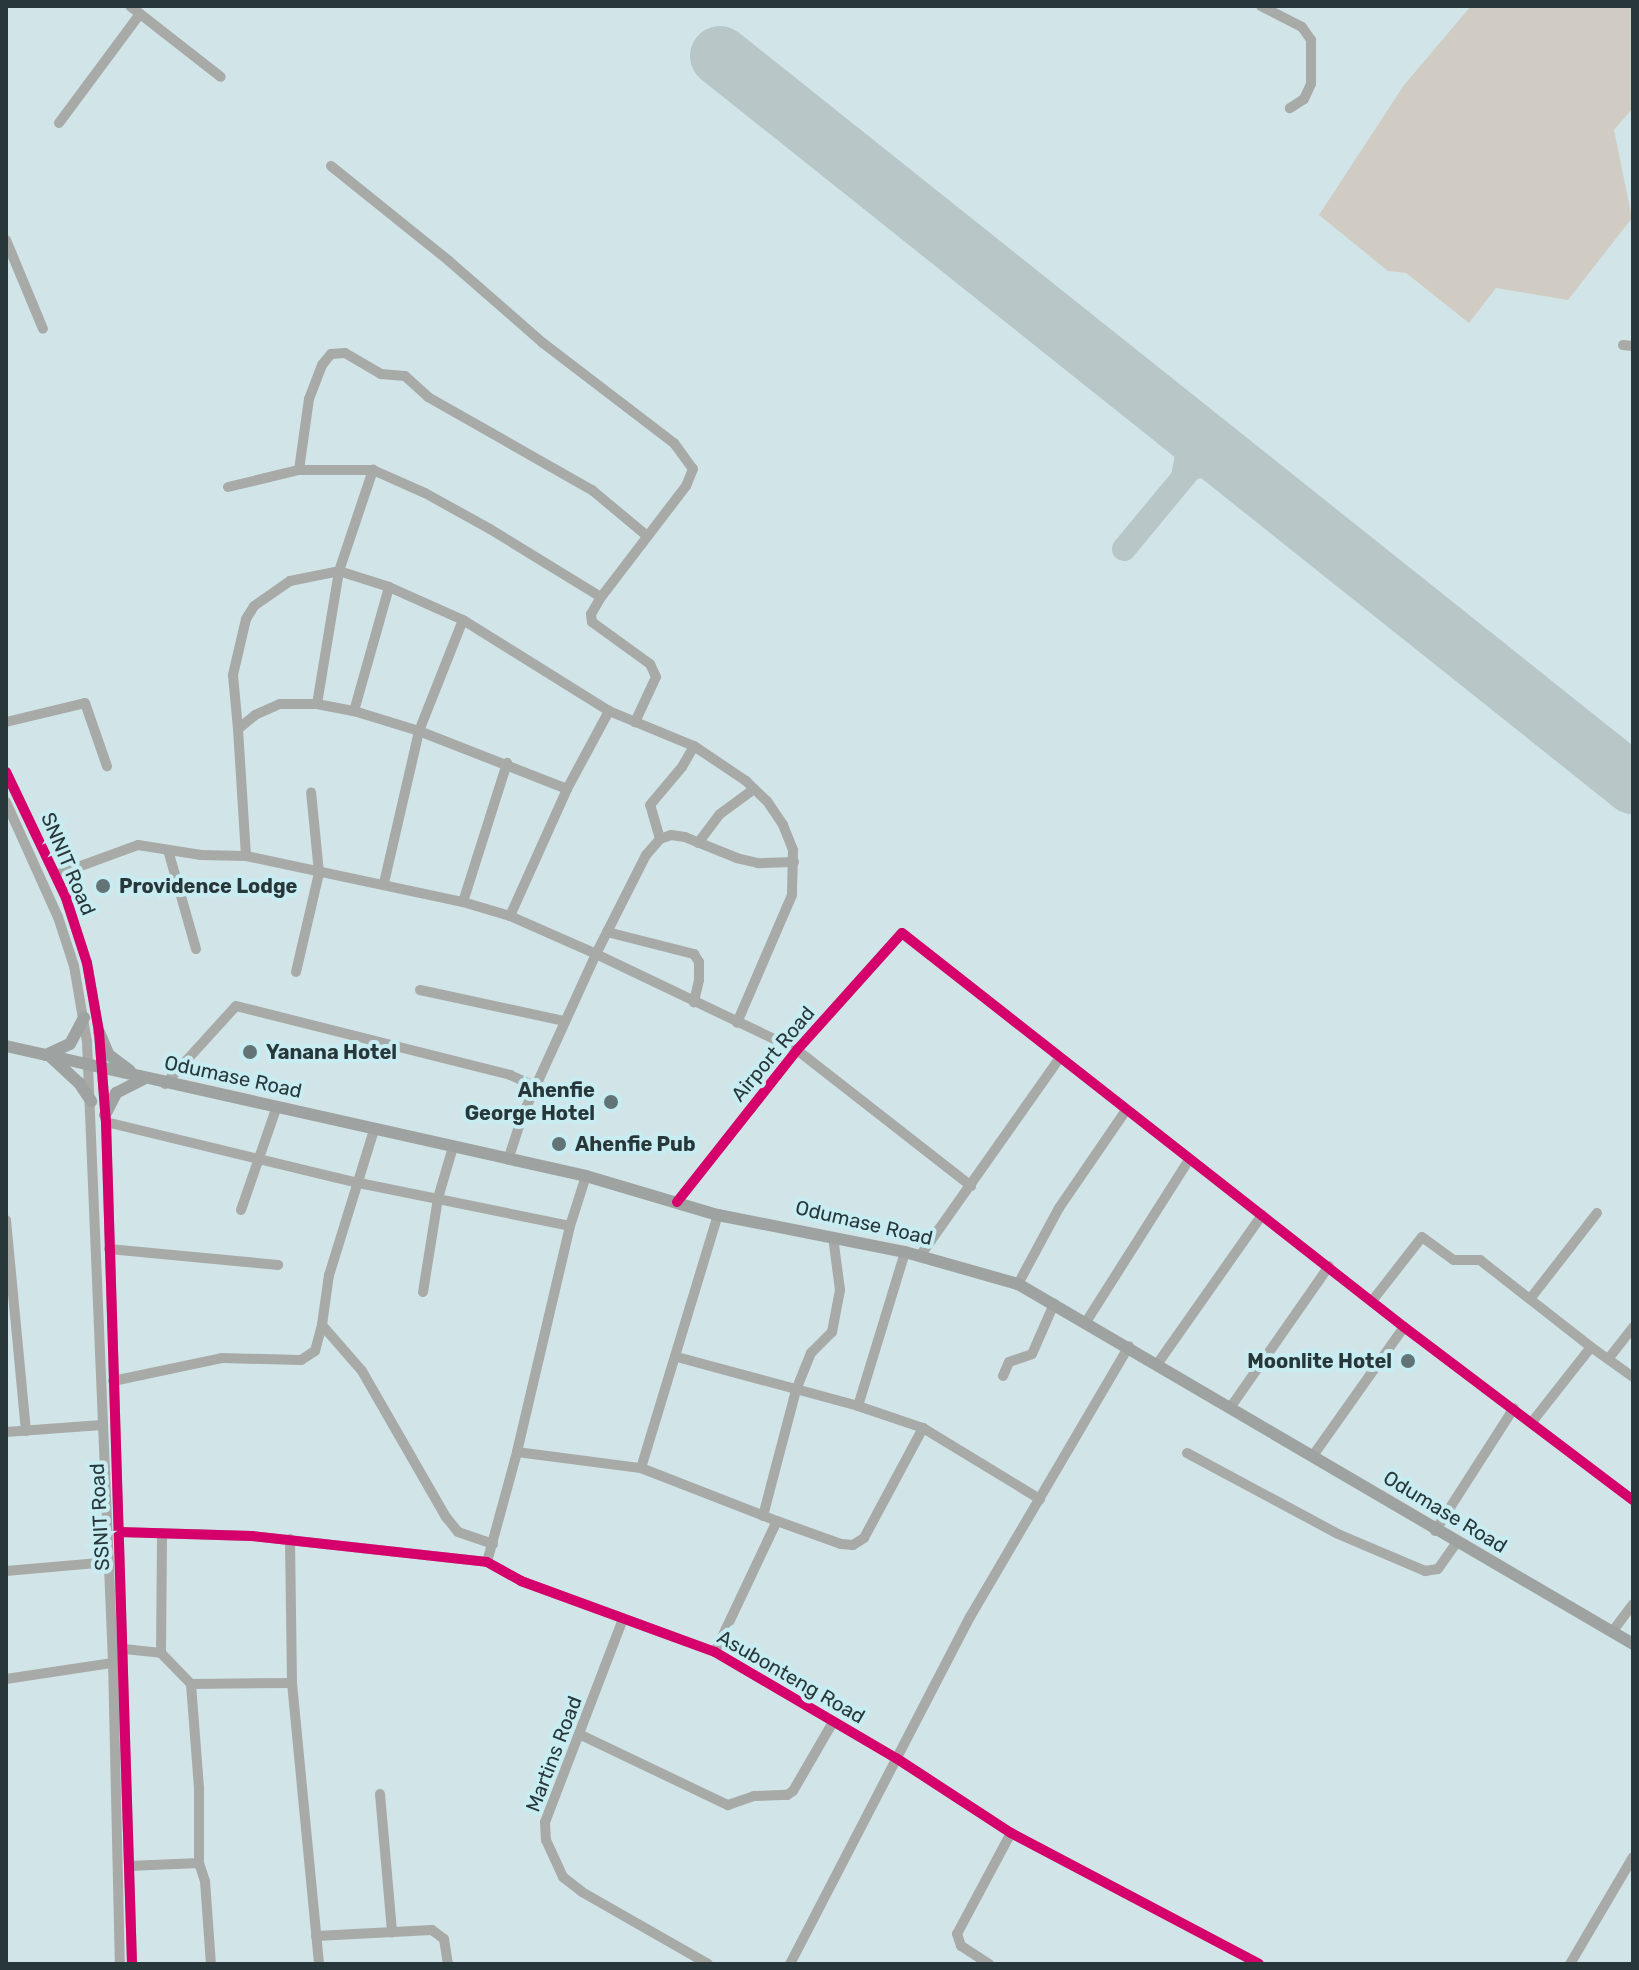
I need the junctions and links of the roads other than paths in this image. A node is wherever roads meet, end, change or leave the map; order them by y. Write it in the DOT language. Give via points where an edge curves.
graph roads {
  1 [pos="130,6"];
  2 [pos="1261,6"];
  3 [pos="140,14"];
  4 [pos="221,77"];
  5 [pos="1290,108"];
  6 [pos="59,123"];
  7 [pos="331,166"];
  8 [pos="6,240"];
  9 [pos="43,329"];
  10 [pos="299,470"];
  11 [pos="373,470"];
  12 [pos="228,487"];
  13 [pos="647,536"];
  14 [pos="339,571"];
  15 [pos="389,587"];
  16 [pos="601,597"];
  17 [pos="463,620"];
  18 [pos="317,704"];
  19 [pos="354,711"];
  20 [pos="609,711"];
  21 [pos="6,722"];
  22 [pos="635,722"];
  23 [pos="238,729"];
  24 [pos="419,731"];
  25 [pos="694,746"];
  26 [pos="507,763"];
  27 [pos="107,766"];
  28 [pos="6,772"];
  29 [pos="567,789"];
  30 [pos="754,789"];
  31 [pos="311,792"];
  32 [pos="6,802"];
  33 [pos="660,839"];
  34 [pos="698,843"];
  35 [pos="168,850"];
  36 [pos="246,856"];
  37 [pos="794,862"];
  38 [pos="319,873"];
  39 [pos="56,875"];
  40 [pos="384,883"];
  41 [pos="463,902"];
  42 [pos="510,916"];
  43 [pos="607,932"];
  44 [pos="196,949"];
  45 [pos="596,954"];
  46 [pos="296,972"];
  47 [pos="420,990"];
  48 [pos="694,1002"];
  49 [pos="84,1018"];
  50 [pos="565,1021"];
  51 [pos="737,1023"];
  52 [pos="99,1032"];
  53 [pos="6,1046"];
  54 [pos="797,1050"];
  55 [pos="47,1056"];
  56 [pos="1059,1059"];
  57 [pos="88,1065"];
  58 [pos="102,1068"];
  59 [pos="143,1079"];
  60 [pos="165,1084"];
  61 [pos="537,1087"];
  62 [pos="91,1101"];
  63 [pos="277,1106"];
  64 [pos="1126,1110"];
  65 [pos="106,1118"];
  66 [pos="374,1130"];
  67 [pos="453,1147"];
  68 [pos="259,1160"];
  69 [pos="508,1160"];
  70 [pos="1189,1160"];
  71 [pos="586,1176"];
  72 [pos="359,1183"];
  73 [pos="971,1186"];
  74 [pos="438,1198"];
  75 [pos="677,1202"];
  76 [pos="241,1210"];
  77 [pos="1597,1213"];
  78 [pos="718,1215"];
  79 [pos="1262,1215"];
  80 [pos="6,1220"];
  81 [pos="570,1226"];
  82 [pos="833,1237"];
  83 [pos="109,1249"];
  84 [pos="905,1252"];
  85 [pos="920,1256"];
  86 [pos="278,1265"];
  87 [pos="1329,1266"];
  88 [pos="1018,1284"];
  89 [pos="423,1292"];
  90 [pos="1530,1299"];
  91 [pos="1372,1301"];
  92 [pos="1054,1304"];
  93 [pos="1086,1322"];
  94 [pos="322,1325"];
  95 [pos="1404,1327"];
  96 [pos="1633,1327"];
  97 [pos="1129,1346"];
  98 [pos="1591,1347"];
  99 [pos="677,1357"];
  100 [pos="1609,1358"];
  101 [pos="1158,1363"];
  102 [pos="1003,1376"];
  103 [pos="1633,1377"];
  104 [pos="113,1381"];
  105 [pos="796,1390"];
  106 [pos="858,1406"];
  107 [pos="1230,1408"];
  108 [pos="1514,1408"];
  109 [pos="1532,1422"];
  110 [pos="102,1425"];
  111 [pos="923,1428"];
  112 [pos="26,1431"];
  113 [pos="6,1432"];
  114 [pos="517,1452"];
  115 [pos="1187,1453"];
  116 [pos="1312,1457"];
  117 [pos="641,1468"];
  118 [pos="1040,1499"];
  119 [pos="1633,1500"];
  120 [pos="763,1516"];
  121 [pos="777,1521"];
  122 [pos="1435,1531"];
  123 [pos="119,1532"];
  124 [pos="162,1533"];
  125 [pos="290,1539"];
  126 [pos="1456,1543"];
  127 [pos="493,1544"];
  128 [pos="108,1562"];
  129 [pos="487,1562"];
  130 [pos="6,1571"];
  131 [pos="1633,1604"];
  132 [pos="623,1619"];
  133 [pos="1612,1632"];
  134 [pos="1633,1644"];
  135 [pos="124,1649"];
  136 [pos="715,1652"];
  137 [pos="161,1653"];
  138 [pos="118,1662"];
  139 [pos="6,1679"];
  140 [pos="292,1683"];
  141 [pos="191,1684"];
  142 [pos="119,1716"];
  143 [pos="833,1722"];
  144 [pos="581,1735"];
  145 [pos="896,1758"];
  146 [pos="380,1794"];
  147 [pos="1011,1833"];
  148 [pos="1633,1857"];
  149 [pos="199,1863"];
  150 [pos="129,1866"];
  151 [pos="392,1932"];
  152 [pos="316,1936"];
  153 [pos="120,1964"];
  154 [pos="132,1964"];
  155 [pos="211,1964"];
  156 [pos="319,1964"];
  157 [pos="448,1964"];
  158 [pos="708,1964"];
  159 [pos="790,1964"];
  160 [pos="989,1964"];
  161 [pos="1259,1964"];
  162 [pos="1570,1964"];
  1 -- 3 [label="street"];
  2 -- 5 [label="street" via="1302,27 1311,40 1311,84 1304,99"];
  3 -- 4 [label="street"];
  3 -- 6 [label="street"];
  7 -- 13 [label="street" via="682,452 693,469 686,486"];
  8 -- 9 [label="street"];
  10 -- 11 [label="street"];
  10 -- 12 [label="street"];
  10 -- 13 [label="street" via="309,399 322,365 331,354 345,353 381,374 405,376 428,397 592,490"];
  11 -- 14 [label="street"];
  11 -- 16 [label="street" via="490,529"];
  13 -- 16 [label="street"];
  14 -- 15 [label="street"];
  14 -- 18 [label="street"];
  14 -- 23 [label="street" via="290,581 254,606 233,675"];
  15 -- 17 [label="street"];
  15 -- 19 [label="street"];
  16 -- 22 [label="street" via="592,622 650,664 656,677"];
  17 -- 20 [label="street"];
  17 -- 24 [label="street"];
  18 -- 19 [label="street"];
  18 -- 23 [label="street" via="269,707"];
  19 -- 24 [label="street"];
  20 -- 22 [label="street"];
  20 -- 29 [label="street"];
  21 -- 27 [label="street" via="85,703"];
  22 -- 25 [label="street"];
  23 -- 36 [label="street"];
  24 -- 26 [label="street"];
  24 -- 40 [label="street"];
  25 -- 30 [label="street"];
  25 -- 33 [label="street" via="650,805"];
  26 -- 29 [label="street"];
  26 -- 41 [label="street"];
  28 -- 39 [label="street, SNNIT Road"];
  29 -- 42 [label="street"];
  30 -- 34 [label="street" via="720,814"];
  30 -- 37 [label="street" via="783,825"];
  31 -- 38 [label="street"];
  32 -- 49 [label="street, SNNIT Road" via="54,903"];
  33 -- 34 [label="street" via="671,835"];
  33 -- 43 [label="street" via="646,855"];
  34 -- 37 [label="street" via="758,863"];
  35 -- 36 [label="street"];
  35 -- 39 [label="street" via="123,848"];
  35 -- 44 [label="street"];
  36 -- 38 [label="street"];
  37 -- 51 [label="street" via="792,895"];
  38 -- 40 [label="street"];
  38 -- 46 [label="street"];
  39 -- 52 [label="street, SNNIT Road" via="87,963"];
  40 -- 41 [label="street"];
  41 -- 42 [label="street"];
  42 -- 45 [label="street"];
  43 -- 45 [label="street"];
  43 -- 48 [label="street" via="694,954 699,962"];
  45 -- 48 [label="street"];
  45 -- 50 [label="street"];
  47 -- 50 [label="street"];
  48 -- 51 [label="street"];
  49 -- 55 [label="main road" via="70,1044"];
  49 -- 57 [label="street, SNNIT Road"];
  50 -- 61 [label="street"];
  51 -- 54 [label="street"];
  52 -- 58 [label="street, SNNIT Road"];
  52 -- 59 [label="main road" via="112,1058"];
  53 -- 55 [label="main road, Odumase Road"];
  54 -- 56 [label="street, Airport Road" via="902,933"];
  54 -- 73 [label="street"];
  54 -- 75 [label="street, Airport Road"];
  55 -- 57 [label="main road, Odumase Road"];
  55 -- 62 [label="main road" via="79,1083"];
  56 -- 64 [label="street"];
  56 -- 73 [label="street"];
  57 -- 58 [label="main road, Odumase Road"];
  57 -- 62 [label="street, SSNIT Road"];
  58 -- 59 [label="main road, Odumase Road"];
  58 -- 65 [label="street, SSNIT Road"];
  59 -- 60 [label="main road, Odumase Road"];
  59 -- 65 [label="main road" via="116,1093"];
  60 -- 61 [label="street" via="230,1009 241,1006 510,1075"];
  60 -- 63 [label="main road, Odumase Road"];
  61 -- 69 [label="street"];
  62 -- 110 [label="street, SSNIT Road"];
  63 -- 66 [label="main road, Odumase Road"];
  63 -- 68 [label="street"];
  64 -- 70 [label="street"];
  64 -- 88 [label="street" via="1059,1208"];
  65 -- 68 [label="street"];
  65 -- 83 [label="street, SSNIT Road"];
  66 -- 67 [label="main road, Odumase Road"];
  66 -- 72 [label="street"];
  67 -- 69 [label="main road, Odumase Road"];
  67 -- 74 [label="street"];
  68 -- 72 [label="street"];
  68 -- 76 [label="street"];
  69 -- 71 [label="main road, Odumase Road"];
  70 -- 79 [label="street"];
  70 -- 93 [label="street"];
  71 -- 75 [label="main road, Odumase Road"];
  71 -- 81 [label="street"];
  72 -- 74 [label="street"];
  72 -- 94 [label="street" via="329,1275"];
  73 -- 85 [label="street"];
  74 -- 81 [label="street"];
  74 -- 89 [label="street"];
  75 -- 78 [label="main road, Odumase Road"];
  77 -- 90 [label="street"];
  78 -- 82 [label="main road, Odumase Road"];
  78 -- 99 [label="street"];
  79 -- 87 [label="street"];
  79 -- 101 [label="street"];
  80 -- 112 [label="street"];
  81 -- 114 [label="street"];
  82 -- 84 [label="main road, Odumase Road"];
  82 -- 105 [label="street" via="840,1290 832,1332 811,1353"];
  83 -- 86 [label="street"];
  83 -- 104 [label="street, SSNIT Road"];
  84 -- 85 [label="main road, Odumase Road"];
  84 -- 106 [label="street"];
  85 -- 88 [label="main road, Odumase Road"];
  87 -- 91 [label="street"];
  87 -- 107 [label="street"];
  88 -- 92 [label="main road, Odumase Road"];
  90 -- 91 [label="street" via="1480,1260 1454,1260 1422,1237"];
  90 -- 98 [label="street"];
  91 -- 95 [label="street"];
  92 -- 93 [label="main road, Odumase Road"];
  92 -- 102 [label="street" via="1032,1354 1009,1362"];
  93 -- 97 [label="main road, Odumase Road"];
  94 -- 104 [label="street" via="315,1351 301,1360 222,1358"];
  94 -- 127 [label="street" via="362,1371 446,1517 458,1532"];
  95 -- 108 [label="street"];
  95 -- 116 [label="street"];
  96 -- 100 [label="street"];
  97 -- 101 [label="main road, Odumase Road"];
  97 -- 118 [label="street"];
  98 -- 100 [label="street"];
  98 -- 109 [label="street"];
  99 -- 105 [label="street"];
  99 -- 117 [label="street"];
  100 -- 103 [label="street"];
  101 -- 107 [label="main road, Odumase Road"];
  104 -- 123 [label="street, SSNIT Road"];
  105 -- 106 [label="street"];
  105 -- 120 [label="street"];
  106 -- 111 [label="street"];
  107 -- 116 [label="main road, Odumase Road"];
  108 -- 109 [label="street"];
  108 -- 122 [label="street"];
  109 -- 119 [label="street"];
  110 -- 112 [label="street"];
  110 -- 128 [label="street, SSNIT Road"];
  111 -- 118 [label="street"];
  111 -- 121 [label="street" via="864,1538 841,1544"];
  112 -- 113 [label="street"];
  114 -- 117 [label="street"];
  114 -- 127 [label="street"];
  115 -- 126 [label="street" via="1338,1534 1425,1571 1438,1569"];
  116 -- 122 [label="main road, Odumase Road"];
  117 -- 120 [label="street"];
  118 -- 145 [label="street"];
  120 -- 121 [label="street"];
  121 -- 136 [label="street"];
  122 -- 126 [label="main road, Odumase Road"];
  123 -- 124 [label="street, Asubonteng Road"];
  123 -- 135 [label="street, SSNIT Road"];
  124 -- 125 [label="street, Asubonteng Road"];
  124 -- 137 [label="street"];
  125 -- 129 [label="street, Asubonteng Road"];
  125 -- 140 [label="street"];
  126 -- 133 [label="main road, Odumase Road"];
  127 -- 129 [label="street"];
  128 -- 130 [label="street"];
  128 -- 138 [label="street, SSNIT Road"];
  129 -- 132 [label="street, Asubonteng Road" via="521,1581"];
  131 -- 133 [label="street"];
  132 -- 136 [label="street, Asubonteng Road"];
  132 -- 144 [label="street, Martins Road"];
  133 -- 134 [label="main road, Odumase Road"];
  135 -- 137 [label="street"];
  135 -- 138 [label="street, SSNIT Road"];
  136 -- 143 [label="street, Asubonteng Road"];
  137 -- 141 [label="street"];
  138 -- 139 [label="street"];
  138 -- 142 [label="street, SSNIT Road"];
  140 -- 141 [label="street"];
  140 -- 152 [label="street"];
  141 -- 149 [label="street"];
  142 -- 150 [label="street, SSNIT Road"];
  142 -- 153 [label="street, SSNIT Road"];
  143 -- 144 [label="street" via="793,1791 728,1805"];
  143 -- 145 [label="street, Asubonteng Road"];
  144 -- 158 [label="street, Martins Road" via="545,1822 552,1858 563,1877 582,1892"];
  145 -- 147 [label="street, Asubonteng Road"];
  145 -- 159 [label="street"];
  146 -- 151 [label="street"];
  147 -- 160 [label="street" via="957,1934 961,1946"];
  147 -- 161 [label="street, Asubonteng Road"];
  148 -- 162 [label="street"];
  149 -- 150 [label="street"];
  149 -- 155 [label="street"];
  150 -- 154 [label="street, SSNIT Road"];
  151 -- 152 [label="street"];
  151 -- 157 [label="street" via="438,1932"];
  152 -- 156 [label="street"];
}
